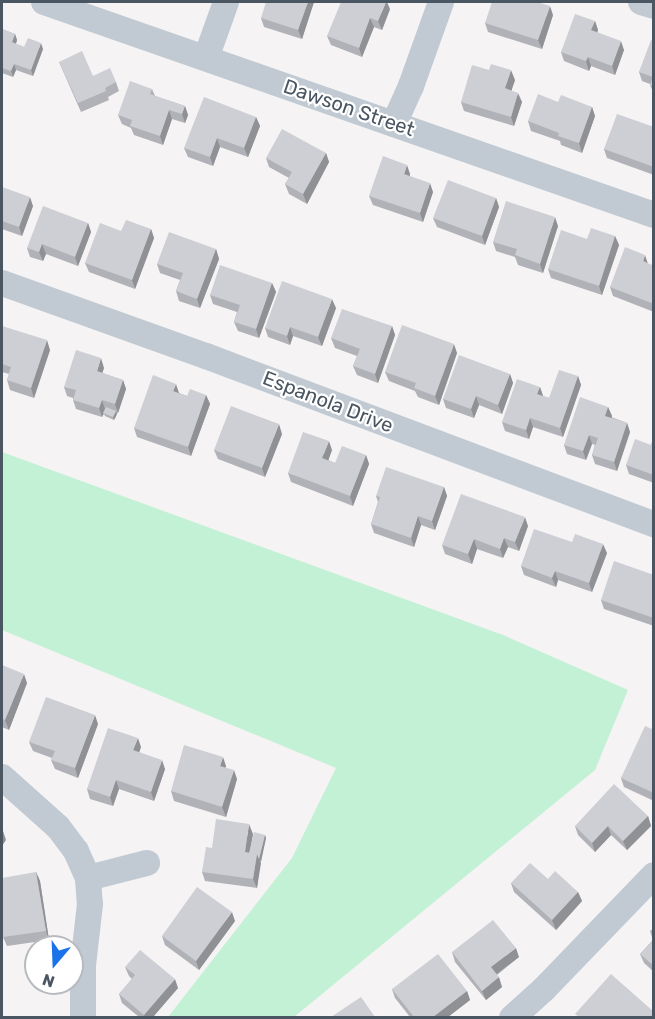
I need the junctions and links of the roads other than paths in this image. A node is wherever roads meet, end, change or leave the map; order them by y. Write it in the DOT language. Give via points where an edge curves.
graph roads {
  1 [pos="44,2"];
  2 [pos="226,2"];
  3 [pos="441,2"];
  4 [pos="641,2"];
  5 [pos="654,6"];
  6 [pos="206,58"];
  7 [pos="394,124"];
  8 [pos="654,215"];
  9 [pos="2,283"];
  10 [pos="654,524"];
  11 [pos="2,777"];
  12 [pos="147,863"];
  13 [pos="654,875"];
  14 [pos="88,878"];
  15 [pos="83,1017"];
  16 [pos="512,1017"];
  1 -- 6 [label="street, Dawson Street"];
  2 -- 6 [label="street"];
  3 -- 7 [label="street"];
  4 -- 5 [label="street"];
  6 -- 7 [label="street, Dawson Street"];
  7 -- 8 [label="street, Dawson Street"];
  9 -- 10 [label="street, Espanola Drive"];
  11 -- 14 [label="street" via="58,827 76,851"];
  12 -- 14 [label="street"];
  13 -- 16 [label="street"];
  14 -- 15 [label="street"];
}
